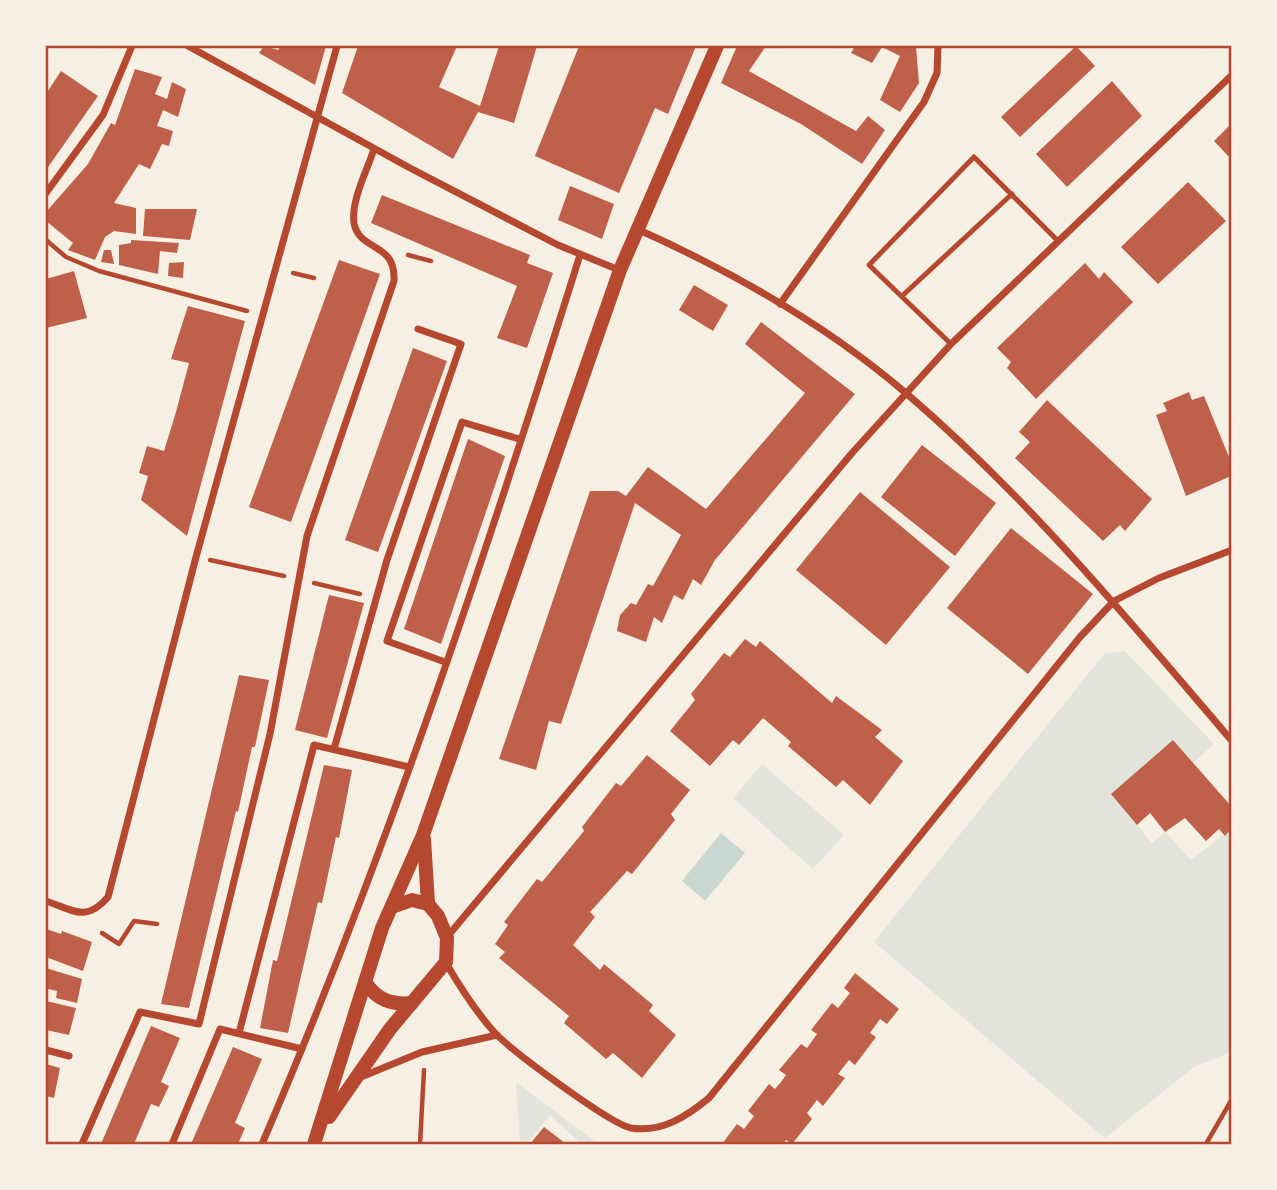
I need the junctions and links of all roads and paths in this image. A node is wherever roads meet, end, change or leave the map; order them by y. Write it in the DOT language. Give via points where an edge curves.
graph roads {
  1 [pos="132,46"];
  2 [pos="188,46"];
  3 [pos="337,46"];
  4 [pos="718,46"];
  5 [pos="937,46"];
  6 [pos="1231,75"];
  7 [pos="316,118"];
  8 [pos="374,149"];
  9 [pos="46,193"];
  10 [pos="1012,194"];
  11 [pos="637,229"];
  12 [pos="46,240"];
  13 [pos="1058,241"];
  14 [pos="408,255"];
  15 [pos="580,255"];
  16 [pos="432,261"];
  17 [pos="620,270"];
  18 [pos="902,296"];
  19 [pos="779,303"];
  20 [pos="262,315"];
  21 [pos="418,329"];
  22 [pos="951,344"];
  23 [pos="907,394"];
  24 [pos="519,439"];
  25 [pos="1231,550"];
  26 [pos="196,557"];
  27 [pos="298,579"];
  28 [pos="313,583"];
  29 [pos="376,597"];
  30 [pos="1114,601"];
  31 [pos="445,662"];
  32 [pos="1231,741"];
  33 [pos="334,749"];
  34 [pos="409,767"];
  35 [pos="423,835"];
  36 [pos="46,901"];
  37 [pos="428,904"];
  38 [pos="391,907"];
  39 [pos="157,924"];
  40 [pos="102,933"];
  41 [pos="447,938"];
  42 [pos="446,962"];
  43 [pos="365,982"];
  44 [pos="412,1003"];
  45 [pos="239,1033"];
  46 [pos="497,1035"];
  47 [pos="302,1049"];
  48 [pos="46,1050"];
  49 [pos="422,1052"];
  50 [pos="69,1056"];
  51 [pos="352,1082"];
  52 [pos="1231,1099"];
  53 [pos="317,1139"];
  54 [pos="82,1144"];
  55 [pos="173,1144"];
  56 [pos="261,1144"];
  57 [pos="420,1144"];
  58 [pos="1206,1144"];
  1 -- 9 [label="street" via="103,115"];
  2 -- 7 [label="street"];
  3 -- 7 [label="street"];
  4 -- 11 [label="main road"];
  5 -- 19 [label="street" via="937,73 924,102"];
  6 -- 13 [label="street"];
  7 -- 8 [label="street"];
  7 -- 20 [label="street"];
  8 -- 15 [label="street"];
  8 -- 27 [label="street" via="354,208 354,225 363,239 395,265 394,281 307,536"];
  10 -- 13 [label="lane"];
  10 -- 18 [label="lane"];
  10 -- 18 [label="lane" via="974,157 869,265"];
  11 -- 17 [label="main road"];
  11 -- 19 [label="street" via="693,254"];
  12 -- 20 [label="path" via="66,257 99,271"];
  13 -- 22 [label="street"];
  14 -- 16 [label="path"];
  15 -- 17 [label="street"];
  15 -- 24 [label="street"];
  17 -- 35 [label="main road"];
  18 -- 22 [label="lane"];
  19 -- 23 [label="street"];
  20 -- 26 [label="street"];
  21 -- 29 [label="street" via="461,344"];
  22 -- 23 [label="street"];
  23 -- 30 [label="street" via="998,477"];
  23 -- 41 [label="street" via="852,453"];
  24 -- 31 [label="street"];
  24 -- 31 [label="street" via="462,422 387,641"];
  25 -- 30 [label="street"];
  26 -- 27 [label="path"];
  26 -- 36 [label="street" via="107,897 96,911 81,914"];
  27 -- 54 [label="street" via="270,734 199,1024 140,1012"];
  28 -- 29 [label="path"];
  29 -- 33 [label="street"];
  30 -- 32 [label="street"];
  30 -- 46 [label="street" via="1080,637 709,1098 685,1118 659,1127 631,1128 602,1115"];
  31 -- 34 [label="street"];
  33 -- 34 [label="street"];
  33 -- 45 [label="street" via="314,745"];
  34 -- 47 [label="street"];
  35 -- 37 [label="main road"];
  35 -- 38 [label="main road"];
  37 -- 38 [label="main road" via="412,900"];
  37 -- 41 [label="main road"];
  38 -- 43 [label="main road"];
  39 -- 40 [label="path" via="134,921 119,944"];
  41 -- 42 [label="main road"];
  42 -- 44 [label="main road"];
  42 -- 46 [label="street"];
  43 -- 44 [label="main road" via="384,1000"];
  43 -- 53 [label="main road"];
  44 -- 51 [label="main road"];
  45 -- 47 [label="street"];
  45 -- 55 [label="street" via="220,1029"];
  46 -- 49 [label="street"];
  47 -- 56 [label="street"];
  48 -- 50 [label="street"];
  49 -- 51 [label="street"];
  49 -- 57 [label="path"];
  51 -- 53 [label="main road"];
  52 -- 58 [label="path"];
}
